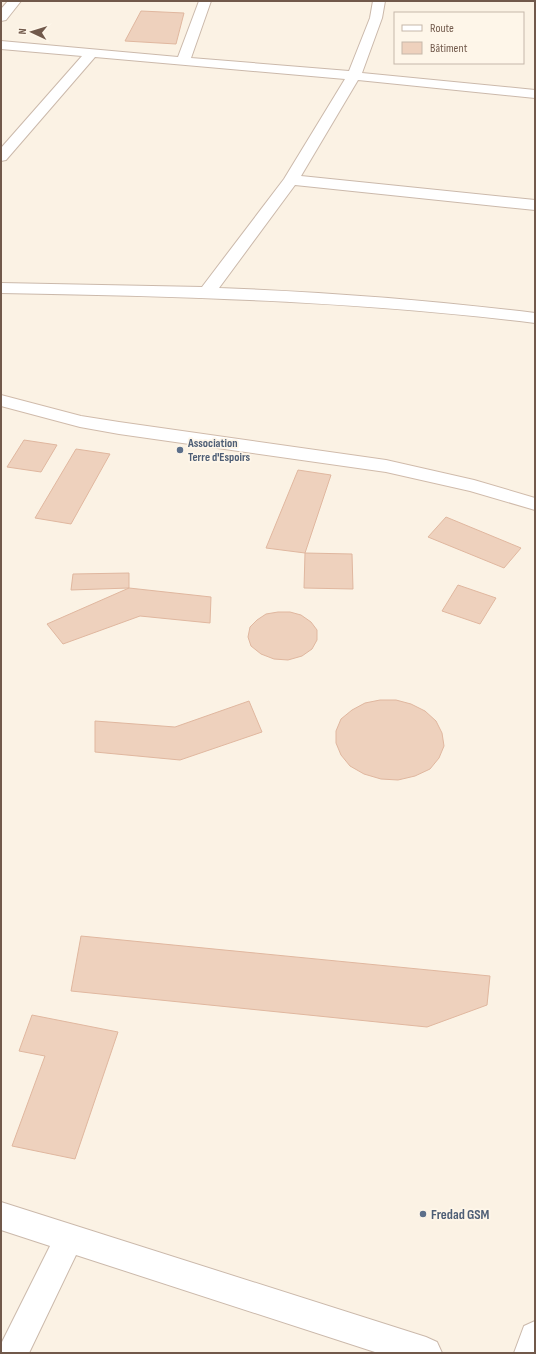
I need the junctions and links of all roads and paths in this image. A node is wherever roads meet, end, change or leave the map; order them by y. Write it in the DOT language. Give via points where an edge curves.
graph roads {
  1 [pos="15,1"];
  2 [pos="205,1"];
  3 [pos="379,1"];
  4 [pos="1,18"];
  5 [pos="1,45"];
  6 [pos="92,53"];
  7 [pos="183,61"];
  8 [pos="354,76"];
  9 [pos="535,94"];
  10 [pos="1,157"];
  11 [pos="291,180"];
  12 [pos="535,205"];
  13 [pos="1,288"];
  14 [pos="208,291"];
  15 [pos="535,318"];
  16 [pos="1,400"];
  17 [pos="535,504"];
  18 [pos="1,1216"];
  19 [pos="68,1238"];
  20 [pos="535,1337"];
  21 [pos="14,1353"];
  22 [pos="426,1353"];
  23 [pos="530,1353"];
  1 -- 4 [label="street"];
  2 -- 7 [label="street"];
  3 -- 8 [label="street" via="376,18"];
  5 -- 6 [label="street"];
  6 -- 7 [label="street"];
  6 -- 10 [label="street"];
  7 -- 8 [label="street"];
  8 -- 9 [label="street"];
  8 -- 11 [label="street"];
  11 -- 12 [label="street"];
  11 -- 14 [label="street"];
  13 -- 14 [label="street"];
  14 -- 15 [label="street" via="428,305"];
  16 -- 17 [label="street" via="80,421 421,473"];
  18 -- 19 [label="street"];
  19 -- 21 [label="street"];
  19 -- 22 [label="street"];
  20 -- 23 [label="street"];
}
